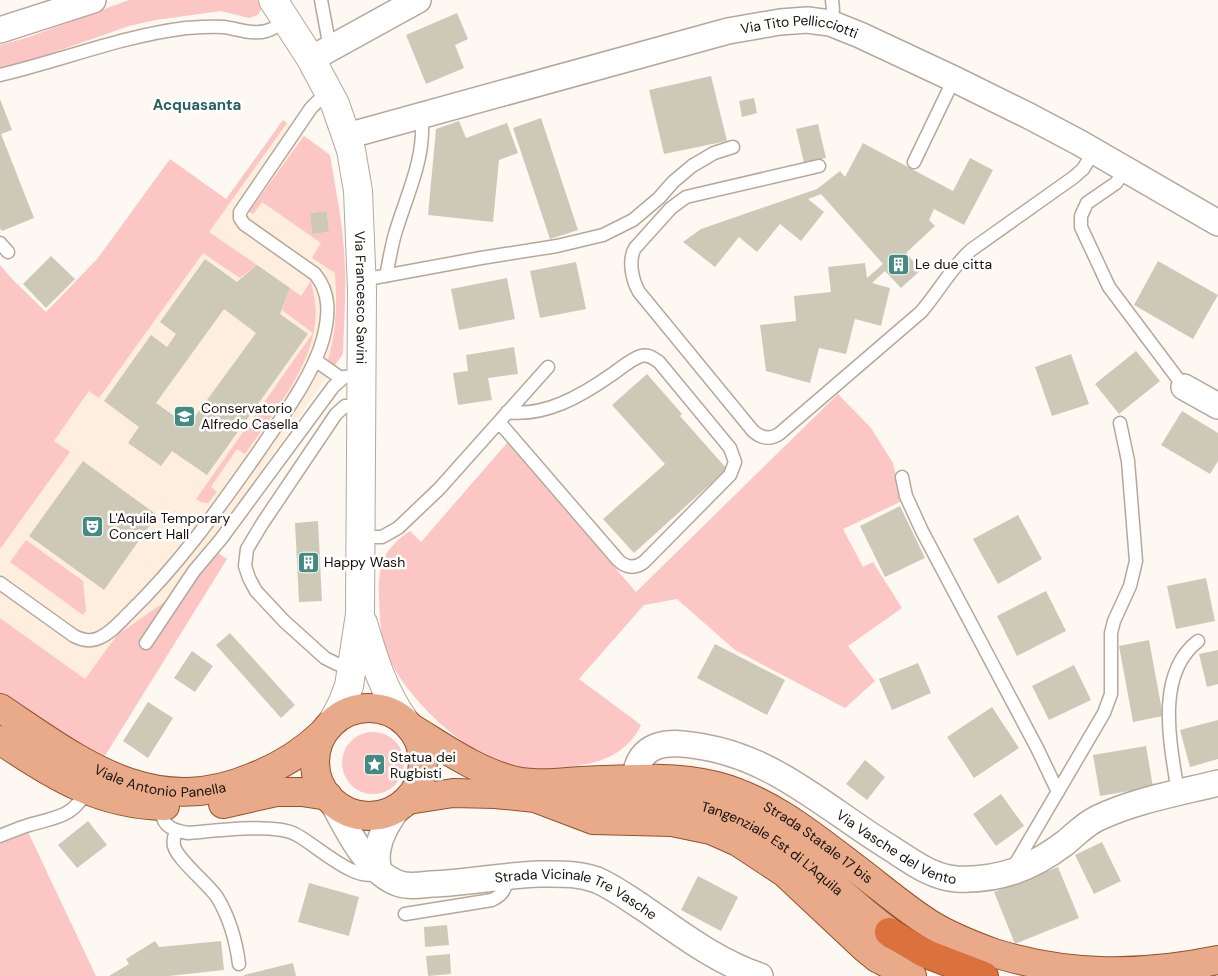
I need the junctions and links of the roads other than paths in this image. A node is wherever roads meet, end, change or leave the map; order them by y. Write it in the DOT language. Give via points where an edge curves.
graph roads {
  1 [pos="93,0"];
  2 [pos="321,0"];
  3 [pos="418,0"];
  4 [pos="277,6"];
  5 [pos="831,12"];
  6 [pos="0,30"];
  7 [pos="320,53"];
  8 [pos="0,75"];
  9 [pos="954,79"];
  10 [pos="330,94"];
  11 [pos="421,115"];
  12 [pos="347,136"];
  13 [pos="733,147"];
  14 [pos="1094,151"];
  15 [pos="914,162"];
  16 [pos="819,166"];
  17 [pos="1126,170"];
  18 [pos="1218,223"];
  19 [pos="374,278"];
  20 [pos="315,360"];
  21 [pos="548,367"];
  22 [pos="352,378"];
  23 [pos="1184,387"];
  24 [pos="361,405"];
  25 [pos="1218,406"];
  26 [pos="503,417"];
  27 [pos="1120,423"];
  28 [pos="902,477"];
  29 [pos="360,537"];
  30 [pos="0,583"];
  31 [pos="360,614"];
  32 [pos="1198,641"];
  33 [pos="146,643"];
  34 [pos="352,666"];
  35 [pos="0,708"];
  36 [pos="407,723"];
  37 [pos="328,727"];
  38 [pos="0,740"];
  39 [pos="91,779"];
  40 [pos="636,779"];
  41 [pos="1218,783"];
  42 [pos="1058,792"];
  43 [pos="1178,793"];
  44 [pos="330,798"];
  45 [pos="535,798"];
  46 [pos="161,799"];
  47 [pos="600,799"];
  48 [pos="403,803"];
  49 [pos="176,831"];
  50 [pos="0,836"];
  51 [pos="379,871"];
  52 [pos="1010,873"];
  53 [pos="505,877"];
  54 [pos="405,914"];
  55 [pos="889,932"];
  56 [pos="1218,960"];
  57 [pos="239,964"];
  58 [pos="1038,966"];
  59 [pos="728,970"];
  60 [pos="760,976"];
  61 [pos="912,976"];
  62 [pos="984,976"];
  63 [pos="1072,976"];
  1 -- 6 [label="street"];
  2 -- 7 [label="lane"];
  3 -- 7 [label="street"];
  4 -- 7 [label="street, Via Francesco Savini"];
  4 -- 8 [label="lane" via="271,29 260,32 212,26 146,34"];
  5 -- 9 [label="street, Via Tito Pellicciotti" via="860,35"];
  5 -- 11 [label="street, Via Tito Pellicciotti" via="807,20 728,31"];
  7 -- 10 [label="street, Via Francesco Savini"];
  9 -- 14 [label="street, Via Tito Pellicciotti"];
  9 -- 15 [label="lane"];
  10 -- 12 [label="street, Via Francesco Savini"];
  10 -- 20 [label="lane" via="311,108 243,206 240,216 244,224 307,267 321,282 328,310"];
  11 -- 12 [label="street, Via Tito Pellicciotti"];
  11 -- 19 [label="lane" via="422,142 414,175 395,235"];
  12 -- 19 [label="street, Via Francesco Savini"];
  13 -- 19 [label="lane" via="714,153 692,166 633,220 603,235"];
  14 -- 16 [label="lane" via="1074,177 958,262 922,312 779,434 771,438 761,437 752,431 639,292 631,256 671,208 686,198"];
  14 -- 17 [label="street, Via Tito Pellicciotti"];
  17 -- 18 [label="street, Via Tito Pellicciotti"];
  17 -- 23 [label="lane" via="1116,184 1087,203 1081,216 1081,227 1109,287"];
  19 -- 22 [label="street, Via Francesco Savini"];
  20 -- 22 [label="lane"];
  20 -- 30 [label="lane" via="282,416 201,533 160,582 108,633 95,640 80,638"];
  21 -- 26 [label="lane"];
  22 -- 24 [label="street, Via Francesco Savini"];
  22 -- 33 [label="lane" via="333,387 194,572"];
  23 -- 25 [label="street"];
  24 -- 29 [label="street, Via Francesco Savini"];
  24 -- 34 [label="lane" via="346,406 336,414 262,524 245,558 247,572 256,591 284,621 325,658"];
  26 -- 26 [label="lane" via="626,566 636,567 644,562 727,479 734,466 735,457 730,448 659,362 648,356 636,358 584,394 565,402"];
  26 -- 29 [label="lane" via="398,528 382,537"];
  27 -- 42 [label="lane" via="1128,461 1136,561 1130,586 1111,633 1111,694 1104,713"];
  28 -- 42 [label="lane" via="906,496 922,531"];
  29 -- 31 [label="street, Via Francesco Savini"];
  31 -- 34 [label="street, Via Francesco Savini"];
  31 -- 36 [label="street, Via Francesco Savini" via="378,670"];
  32 -- 43 [label="lane" via="1182,657 1170,693 1170,732"];
  34 -- 37 [label="street, Via Francesco Savini" via="346,696"];
  35 -- 39 [label="main road, Viale Antonio Panella" via="52,742"];
  36 -- 37 [label="main road" via="390,712 368,708 353,710"];
  36 -- 40 [label="main road, Strada Statale 17 bis" via="472,764 515,780 543,783"];
  36 -- 48 [label="main road" via="419,740 423,764 417,787"];
  37 -- 44 [label="main road" via="316,751 315,765 320,785"];
  37 -- 46 [label="main road, Viale Antonio Panella" via="295,756 239,783"];
  38 -- 39 [label="main road, Viale Antonio Panella" via="46,770"];
  39 -- 46 [label="main road, Viale Antonio Panella" via="128,783"];
  39 -- 50 [label="lane" via="80,802 68,813"];
  40 -- 47 [label="street, Via Vasche del Vento" via="633,788 626,793"];
  40 -- 52 [label="street, Via Vasche del Vento" via="641,758 657,746 686,744 728,752 756,762 793,782 876,840 935,875 964,879"];
  40 -- 58 [label="main road, Strada Statale 17 bis" via="700,783 749,798 806,831 931,924 964,942"];
  41 -- 43 [label="street, Via Vasche del Vento"];
  42 -- 52 [label="lane"];
  43 -- 52 [label="street, Via Vasche del Vento" via="1132,805 1097,819 1080,828 1039,862"];
  44 -- 46 [label="main road, Viale Antonio Panella" via="302,792 276,792 216,805"];
  44 -- 48 [label="main road" via="338,806 368,816 384,814"];
  44 -- 51 [label="street, Strada Vicinale Tre Vasche" via="352,840"];
  45 -- 47 [label="main road, Tangenziale Est di L'Aquila"];
  45 -- 48 [label="main road" via="462,793 437,794"];
  45 -- 61 [label="main road" via="593,820 672,822 696,826 730,838 785,873 866,949"];
  46 -- 49 [label="lane" via="162,818"];
  47 -- 55 [label="main road, Tangenziale Est di L'Aquila" via="681,802 740,819 789,849"];
  48 -- 51 [label="street" via="388,823 380,842 377,853"];
  49 -- 51 [label="lane" via="280,828 302,837 359,873 372,875"];
  49 -- 57 [label="lane" via="173,842 176,852 202,879 226,914"];
  51 -- 53 [label="street, Strada Vicinale Tre Vasche" via="409,886"];
  53 -- 54 [label="lane" via="504,890 498,898"];
  53 -- 59 [label="street, Strada Vicinale Tre Vasche" via="569,874 596,880 618,891 703,948"];
  55 -- 62 [label="highway, Tangenziale Est di L'Aquila" via="924,953"];
  56 -- 58 [label="main road, Strada Statale 17 bis" via="1186,968 1132,974 1071,972"];
  58 -- 63 [label="main road"];
  59 -- 60 [label="street, Strada Vicinale Tre Vasche"];
}
